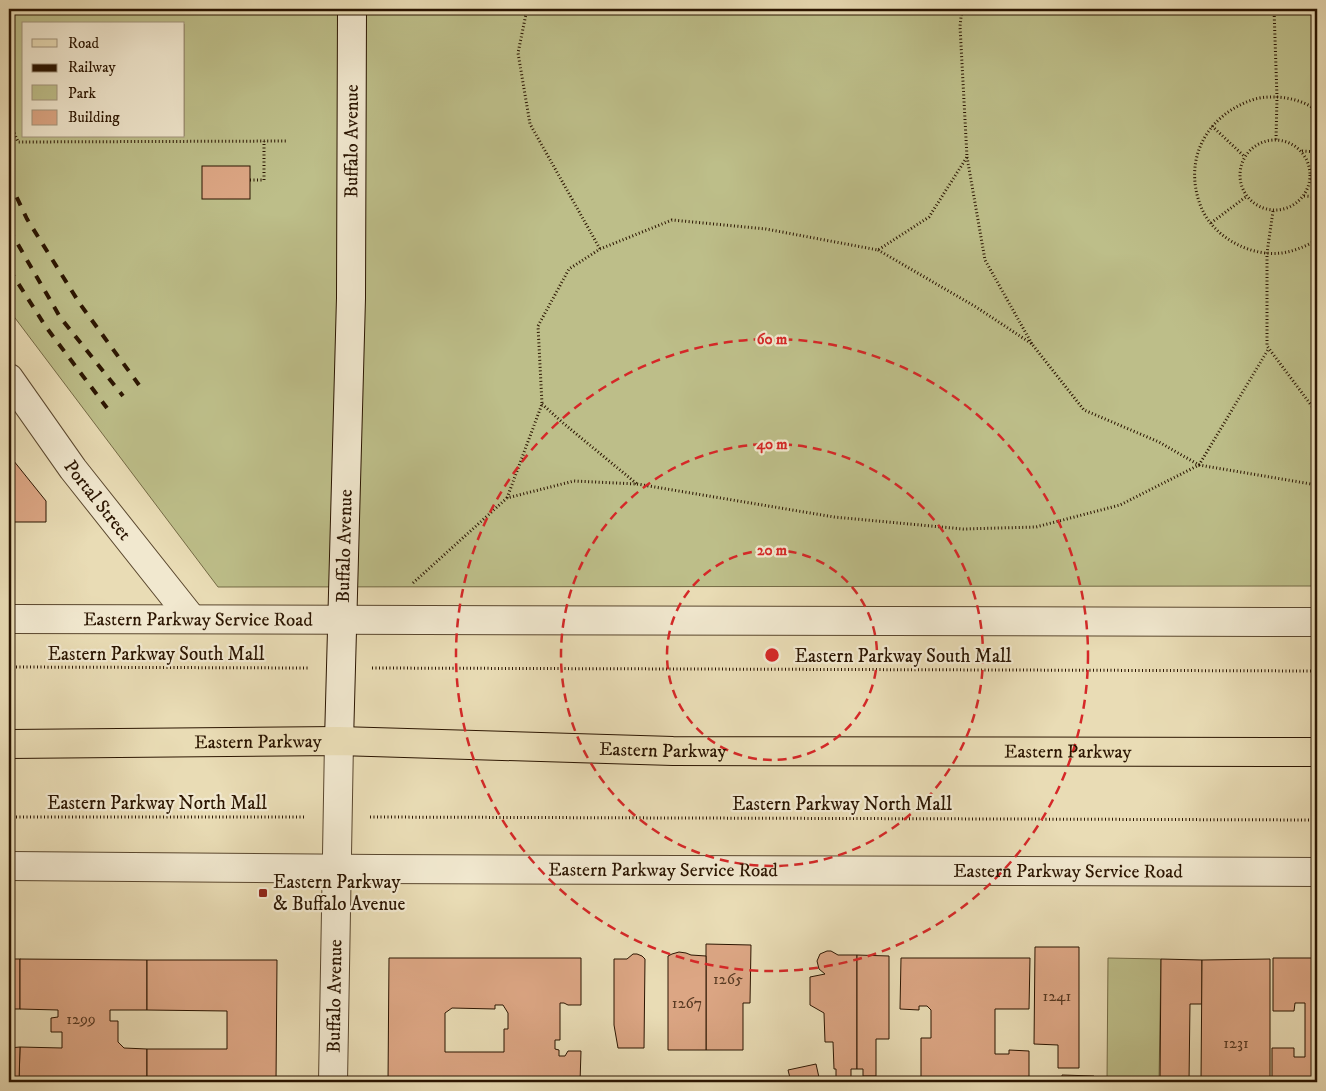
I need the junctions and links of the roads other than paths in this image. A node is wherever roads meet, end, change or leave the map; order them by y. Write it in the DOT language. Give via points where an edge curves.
graph roads {
  1 [pos="352,9"];
  2 [pos="9,378"];
  3 [pos="9,619"];
  4 [pos="192,619"];
  5 [pos="343,620"];
  6 [pos="1317,622"];
  7 [pos="340,741"];
  8 [pos="9,744"];
  9 [pos="1317,752"];
  10 [pos="9,866"];
  11 [pos="336,868"];
  12 [pos="1317,872"];
  13 [pos="333,1082"];
  1 -- 5 [label="street, Buffalo Avenue" via="351,298"];
  2 -- 4 [label="street, Portal Street" via="73,470"];
  3 -- 4 [label="street, Eastern Parkway Service Road"];
  4 -- 5 [label="street, Eastern Parkway Service Road"];
  5 -- 6 [label="street, Eastern Parkway Service Road"];
  5 -- 7 [label="street, Buffalo Avenue"];
  7 -- 8 [label="main road, Eastern Parkway"];
  7 -- 9 [label="main road, Eastern Parkway" via="674,751"];
  7 -- 11 [label="street, Buffalo Avenue"];
  10 -- 11 [label="street, Eastern Parkway Service Road"];
  11 -- 12 [label="street, Eastern Parkway Service Road"];
  11 -- 13 [label="street, Buffalo Avenue"];
}
